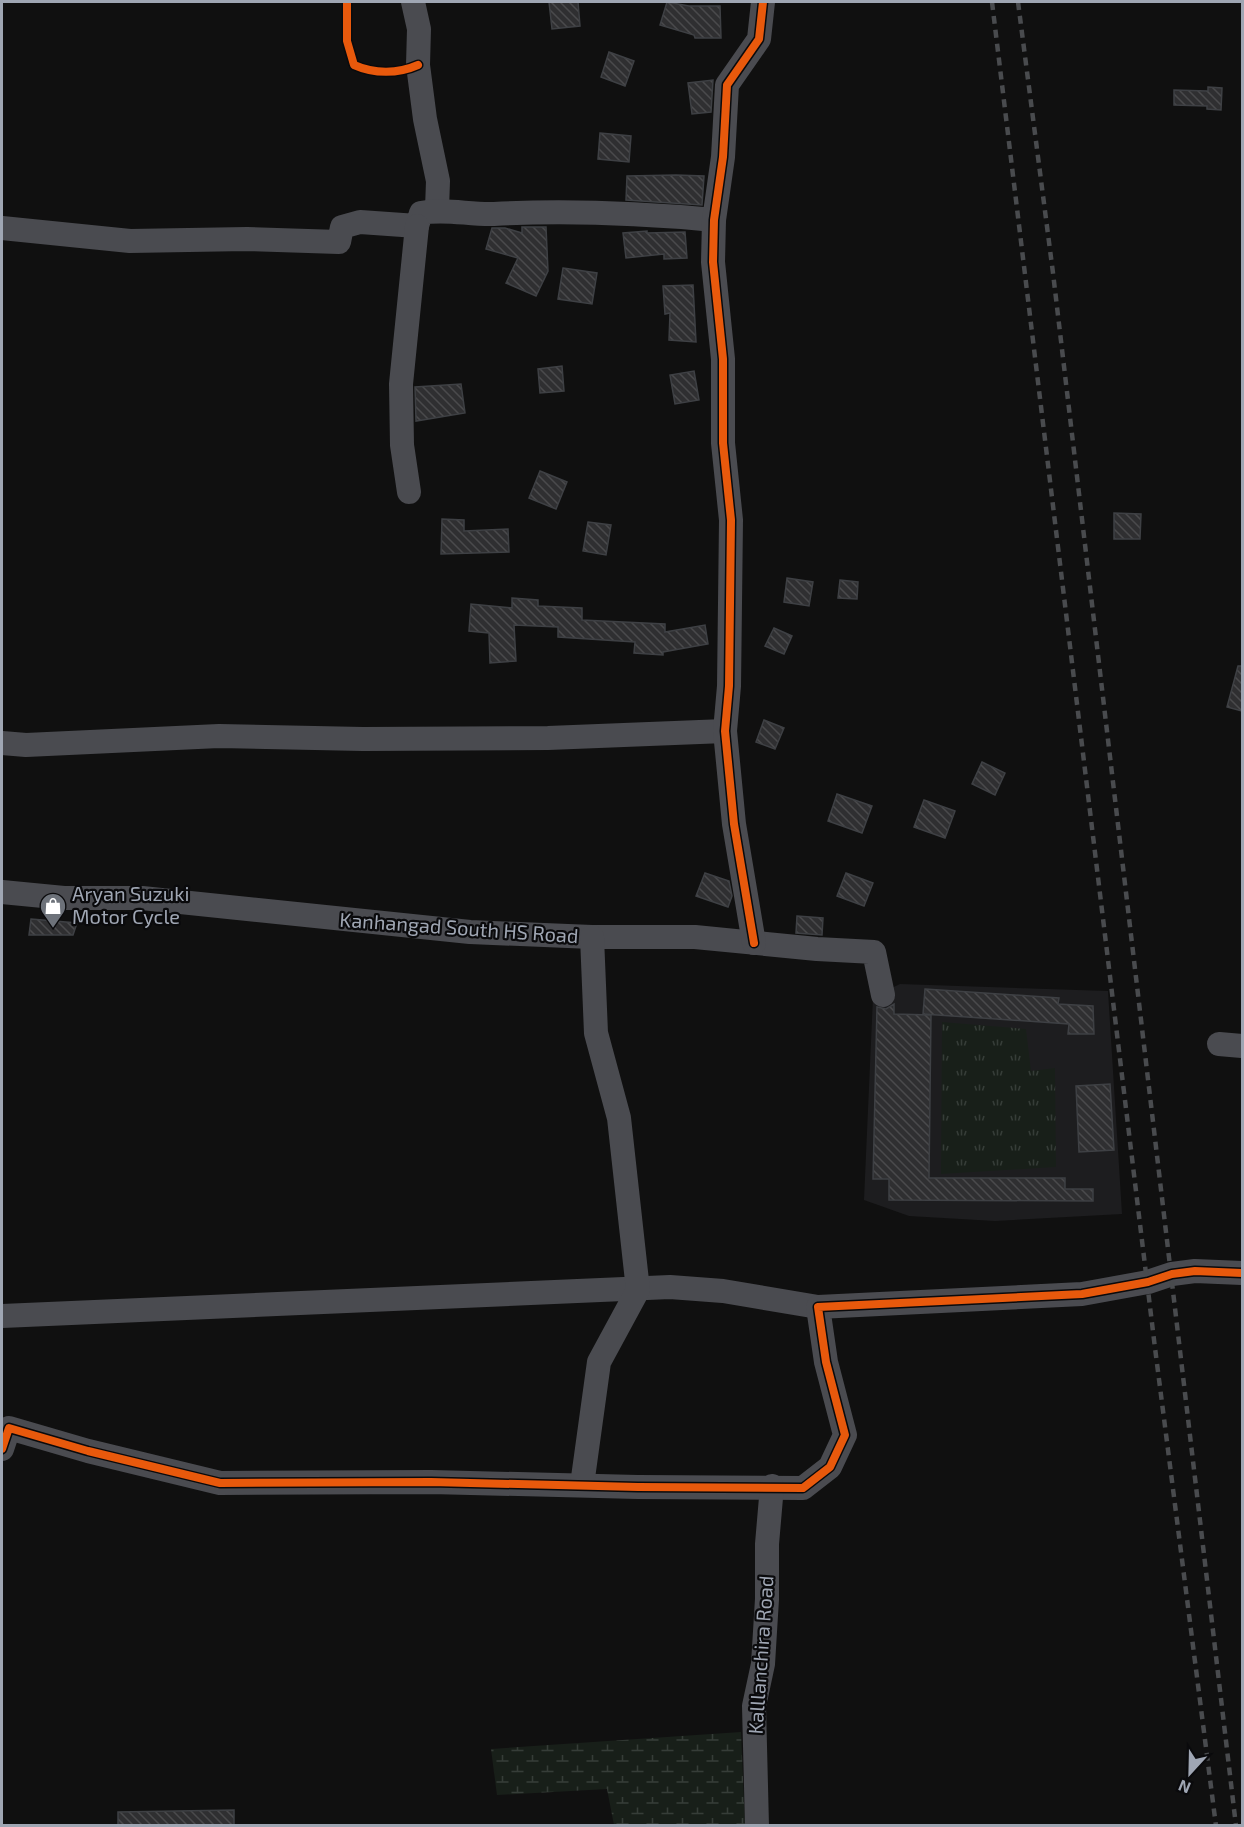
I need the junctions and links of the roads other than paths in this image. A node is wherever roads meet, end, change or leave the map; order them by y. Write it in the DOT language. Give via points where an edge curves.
graph roads {
  1 [pos="413,2"];
  2 [pos="764,2"];
  3 [pos="437,209"];
  4 [pos="714,220"];
  5 [pos="417,226"];
  6 [pos="2,228"];
  7 [pos="410,492"];
  8 [pos="725,731"];
  9 [pos="2,743"];
  10 [pos="2,892"];
  11 [pos="592,937"];
  12 [pos="754,943"];
  13 [pos="883,995"];
  14 [pos="1242,1274"];
  15 [pos="638,1290"];
  16 [pos="818,1307"];
  17 [pos="2,1316"];
  18 [pos="2,1449"];
  19 [pos="582,1485"];
  20 [pos="772,1485"];
  21 [pos="757,1826"];
  1 -- 3 [label="street" via="425,119 438,181"];
  2 -- 4 [label="street" via="759,39 727,85"];
  3 -- 4 [label="street" via="491,214 533,210 638,212"];
  3 -- 5 [label="street" via="421,213"];
  4 -- 8 [label="street" via="713,262 723,359 723,443 731,520"];
  5 -- 6 [label="street" via="360,222 342,227 339,242 130,241"];
  5 -- 7 [label="street" via="401,384 402,445"];
  8 -- 9 [label="street" via="548,738 219,736"];
  8 -- 12 [label="street" via="734,824"];
  10 -- 11 [label="street, Kanhangad South HS Road" via="64,898 142,898 470,932"];
  11 -- 12 [label="street, Kanhangad South HS Road" via="695,937"];
  11 -- 15 [label="street" via="596,1033 619,1118"];
  12 -- 13 [label="street, Kanhangad South HS Road" via="874,952"];
  14 -- 16 [label="street" via="1195,1271 1082,1294"];
  15 -- 16 [label="street" via="670,1287 723,1291"];
  15 -- 17 [label="street"];
  15 -- 19 [label="street" via="599,1362"];
  16 -- 20 [label="street" via="826,1362 845,1435 830,1467 803,1488"];
  18 -- 19 [label="street" via="9,1428 220,1483"];
  19 -- 20 [label="street"];
  20 -- 21 [label="street, Kalllanchira Road" via="763,1664 754,1706"];
}
